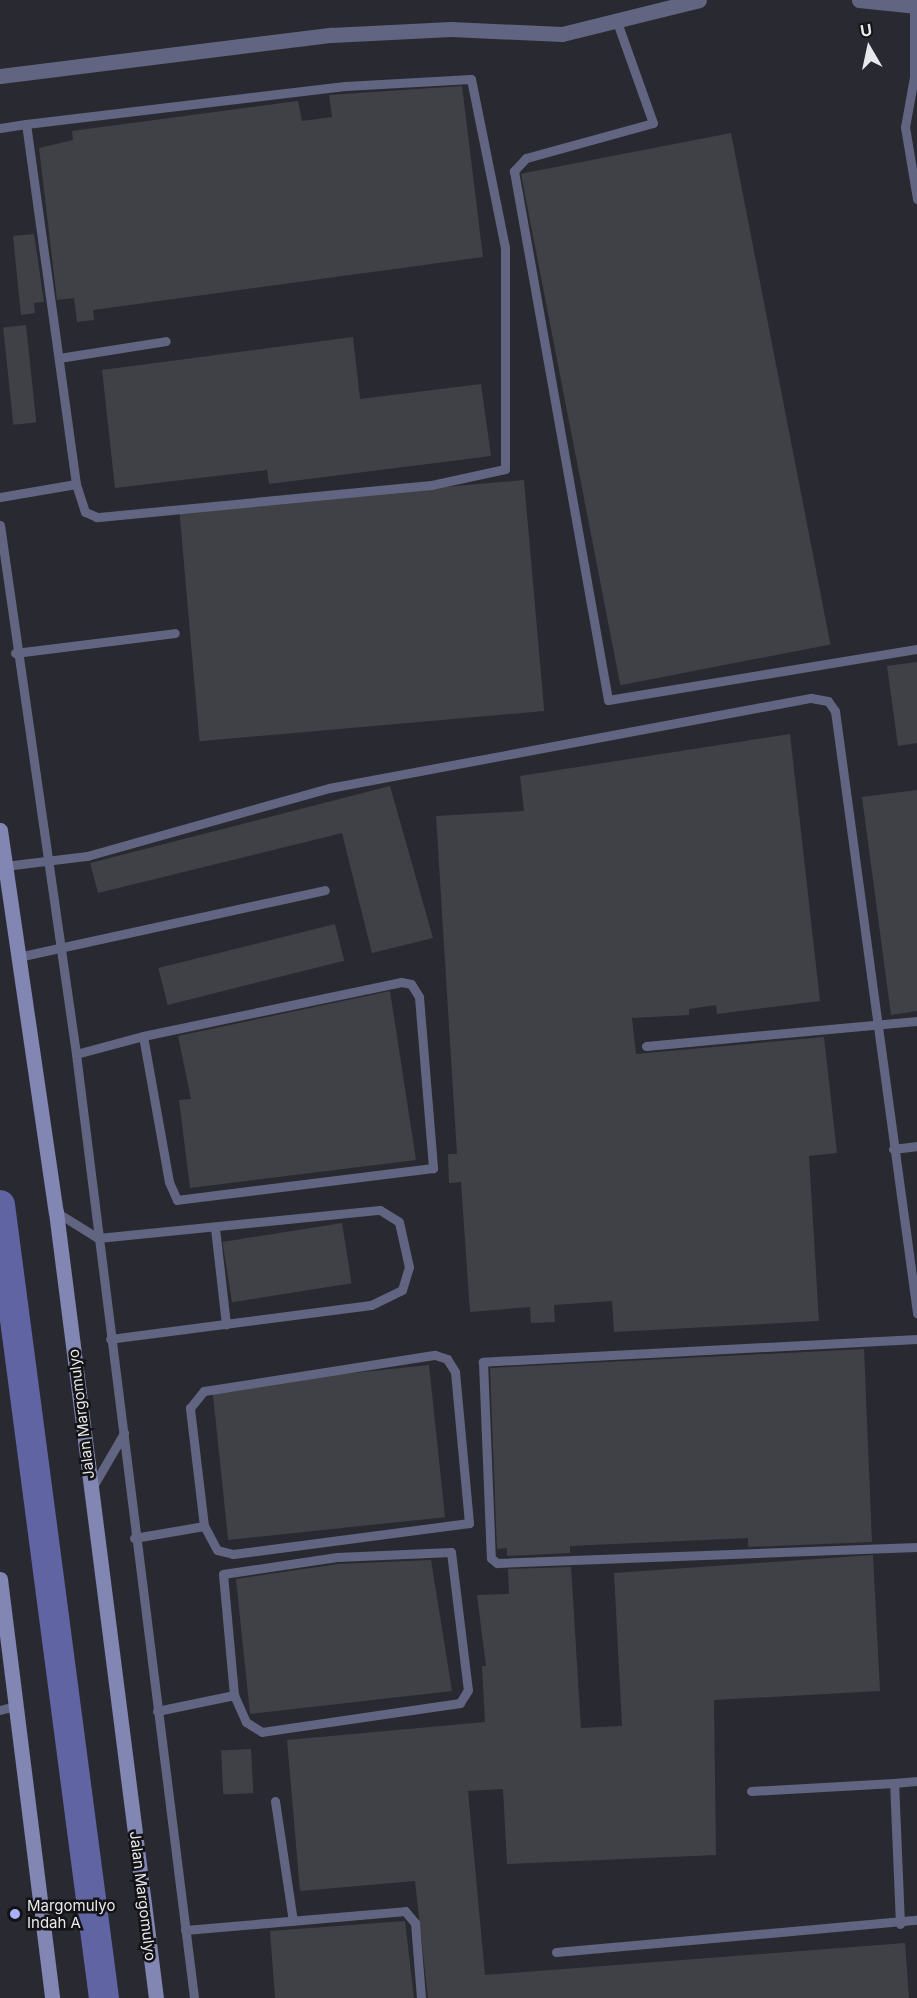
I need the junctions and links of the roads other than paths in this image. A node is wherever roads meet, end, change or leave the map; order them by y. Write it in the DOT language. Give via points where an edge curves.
graph roads {
  1 [pos="699,0"];
  2 [pos="859,0"];
  3 [pos="916,6"];
  4 [pos="617,22"];
  5 [pos="0,76"];
  6 [pos="26,124"];
  7 [pos="0,128"];
  8 [pos="917,199"];
  9 [pos="166,341"];
  10 [pos="59,358"];
  11 [pos="76,484"];
  12 [pos="0,497"];
  13 [pos="0,525"];
  14 [pos="175,633"];
  15 [pos="917,649"];
  16 [pos="15,653"];
  17 [pos="0,830"];
  18 [pos="45,864"];
  19 [pos="5,866"];
  20 [pos="325,890"];
  21 [pos="61,950"];
  22 [pos="18,957"];
  23 [pos="917,1021"];
  24 [pos="877,1023"];
  25 [pos="143,1036"];
  26 [pos="646,1046"];
  27 [pos="76,1054"];
  28 [pos="917,1146"];
  29 [pos="892,1149"];
  30 [pos="56,1212"];
  31 [pos="215,1228"];
  32 [pos="98,1238"];
  33 [pos="917,1313"];
  34 [pos="226,1324"];
  35 [pos="110,1339"];
  36 [pos="917,1339"];
  37 [pos="124,1433"];
  38 [pos="90,1492"];
  39 [pos="204,1526"];
  40 [pos="134,1538"];
  41 [pos="917,1547"];
  42 [pos="0,1579"];
  43 [pos="234,1695"];
  44 [pos="15,1706"];
  45 [pos="0,1710"];
  46 [pos="157,1711"];
  47 [pos="917,1781"];
  48 [pos="894,1783"];
  49 [pos="751,1791"];
  50 [pos="275,1801"];
  51 [pos="917,1920"];
  52 [pos="293,1921"];
  53 [pos="900,1924"];
  54 [pos="185,1930"];
  55 [pos="556,1952"];
  56 [pos="52,1998"];
  57 [pos="156,1998"];
  58 [pos="194,1998"];
  59 [pos="421,1998"];
  1 -- 4 [label="street"];
  2 -- 3 [label="street"];
  3 -- 8 [label="lane" via="914,77 905,127"];
  4 -- 5 [label="street" via="562,34 452,29 331,35"];
  4 -- 15 [label="lane" via="653,123 526,158 514,171 608,700"];
  6 -- 7 [label="lane"];
  6 -- 10 [label="lane"];
  6 -- 11 [label="lane" via="466,76 476,88 501,215 509,396 508,465 499,474 97,517 80,505"];
  9 -- 10 [label="lane"];
  10 -- 11 [label="lane"];
  11 -- 12 [label="lane"];
  13 -- 16 [label="lane"];
  14 -- 16 [label="lane"];
  16 -- 18 [label="lane"];
  17 -- 19 [label="main road, Jalan Margomulyo"];
  18 -- 19 [label="lane"];
  18 -- 21 [label="lane"];
  18 -- 24 [label="lane" via="329,788 811,698 828,701 835,711"];
  19 -- 22 [label="main road, Jalan Margomulyo"];
  20 -- 21 [label="lane"];
  21 -- 22 [label="lane"];
  21 -- 27 [label="lane"];
  22 -- 30 [label="main road, Jalan Margomulyo"];
  23 -- 24 [label="lane"];
  24 -- 26 [label="lane"];
  24 -- 29 [label="lane"];
  25 -- 25 [label="lane" via="400,982 411,984 420,997 433,1168 177,1200 166,1172"];
  25 -- 27 [label="lane"];
  27 -- 32 [label="lane"];
  28 -- 29 [label="lane"];
  29 -- 33 [label="lane"];
  30 -- 32 [label="lane"];
  30 -- 38 [label="main road, Jalan Margomulyo"];
  31 -- 32 [label="lane"];
  31 -- 34 [label="lane"];
  31 -- 34 [label="lane" via="380,1210 399,1222 410,1267 402,1290 371,1305"];
  32 -- 35 [label="lane"];
  34 -- 35 [label="lane"];
  35 -- 37 [label="lane"];
  36 -- 41 [label="lane" via="483,1362 491,1558 497,1563"];
  37 -- 38 [label="lane"];
  37 -- 40 [label="lane"];
  38 -- 57 [label="main road, Jalan Margomulyo"];
  39 -- 39 [label="lane" via="190,1408 204,1391 435,1355 447,1359 455,1372 469,1523 233,1554 216,1550"];
  39 -- 40 [label="lane"];
  40 -- 46 [label="lane"];
  42 -- 44 [label="main road"];
  43 -- 43 [label="lane" via="246,1722 262,1732 460,1703 468,1690 451,1552 337,1557 223,1574"];
  43 -- 46 [label="lane"];
  44 -- 45 [label="lane"];
  44 -- 56 [label="main road"];
  46 -- 54 [label="lane"];
  47 -- 48 [label="lane"];
  48 -- 49 [label="lane"];
  48 -- 53 [label="lane"];
  50 -- 52 [label="lane"];
  51 -- 53 [label="lane"];
  52 -- 54 [label="lane"];
  52 -- 59 [label="lane" via="410,1913"];
  53 -- 55 [label="lane"];
  54 -- 58 [label="lane"];
}
